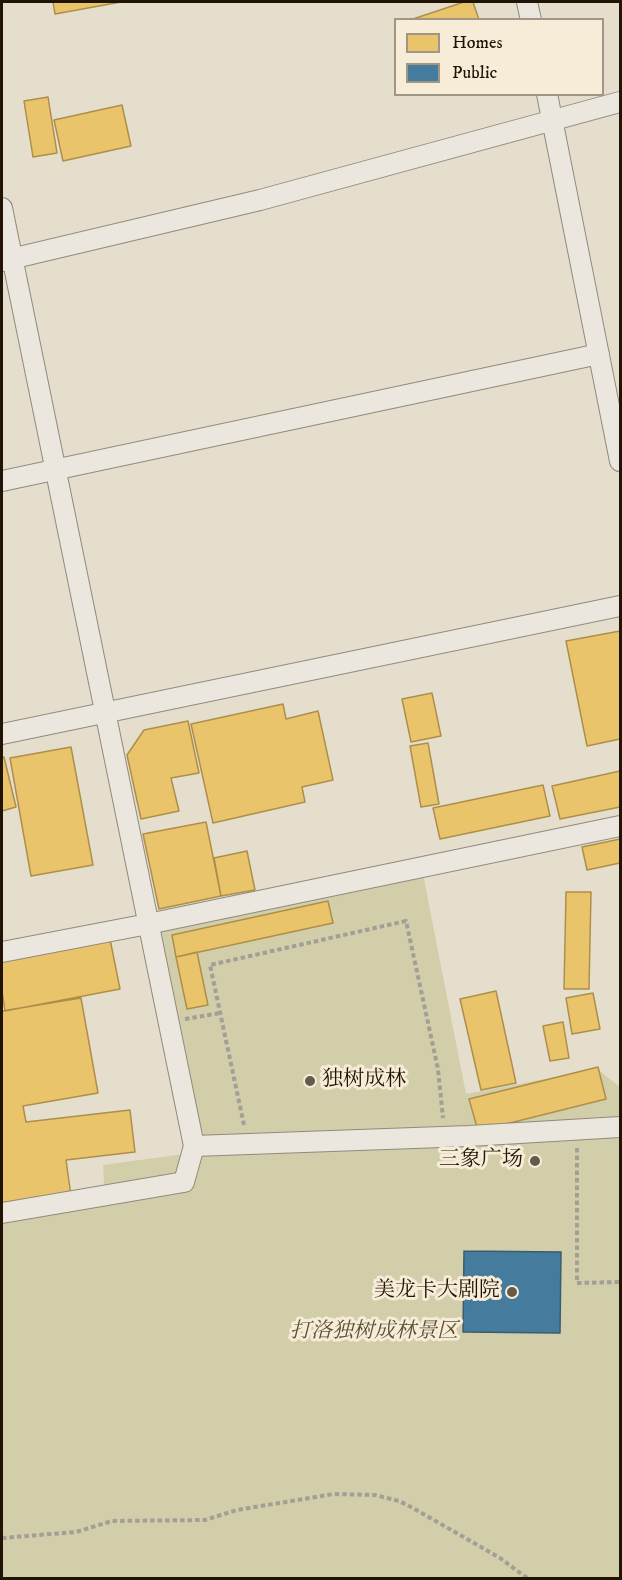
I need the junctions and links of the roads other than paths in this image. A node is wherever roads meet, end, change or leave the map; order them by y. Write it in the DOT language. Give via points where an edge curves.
graph roads {
  1 [pos="527,2"];
  2 [pos="531,18"];
  3 [pos="547,96"];
  4 [pos="621,102"];
  5 [pos="553,120"];
  6 [pos="2,208"];
  7 [pos="7,260"];
  8 [pos="599,354"];
  9 [pos="621,461"];
  10 [pos="55,471"];
  11 [pos="2,481"];
  12 [pos="621,606"];
  13 [pos="105,714"];
  14 [pos="2,734"];
  15 [pos="621,826"];
  16 [pos="148,924"];
  17 [pos="2,952"];
  18 [pos="621,1127"];
  19 [pos="194,1146"];
  20 [pos="2,1213"];
  1 -- 2 [label="street"];
  3 -- 5 [label="street"];
  4 -- 5 [label="street"];
  5 -- 7 [label="street" via="260,200"];
  5 -- 8 [label="street"];
  6 -- 7 [label="street"];
  7 -- 10 [label="street"];
  8 -- 9 [label="street"];
  8 -- 10 [label="street"];
  10 -- 11 [label="street"];
  10 -- 13 [label="street"];
  12 -- 13 [label="street"];
  13 -- 14 [label="street"];
  13 -- 16 [label="street"];
  15 -- 16 [label="street"];
  16 -- 17 [label="street"];
  16 -- 19 [label="street"];
  18 -- 19 [label="street"];
  19 -- 20 [label="street" via="184,1182"];
}
